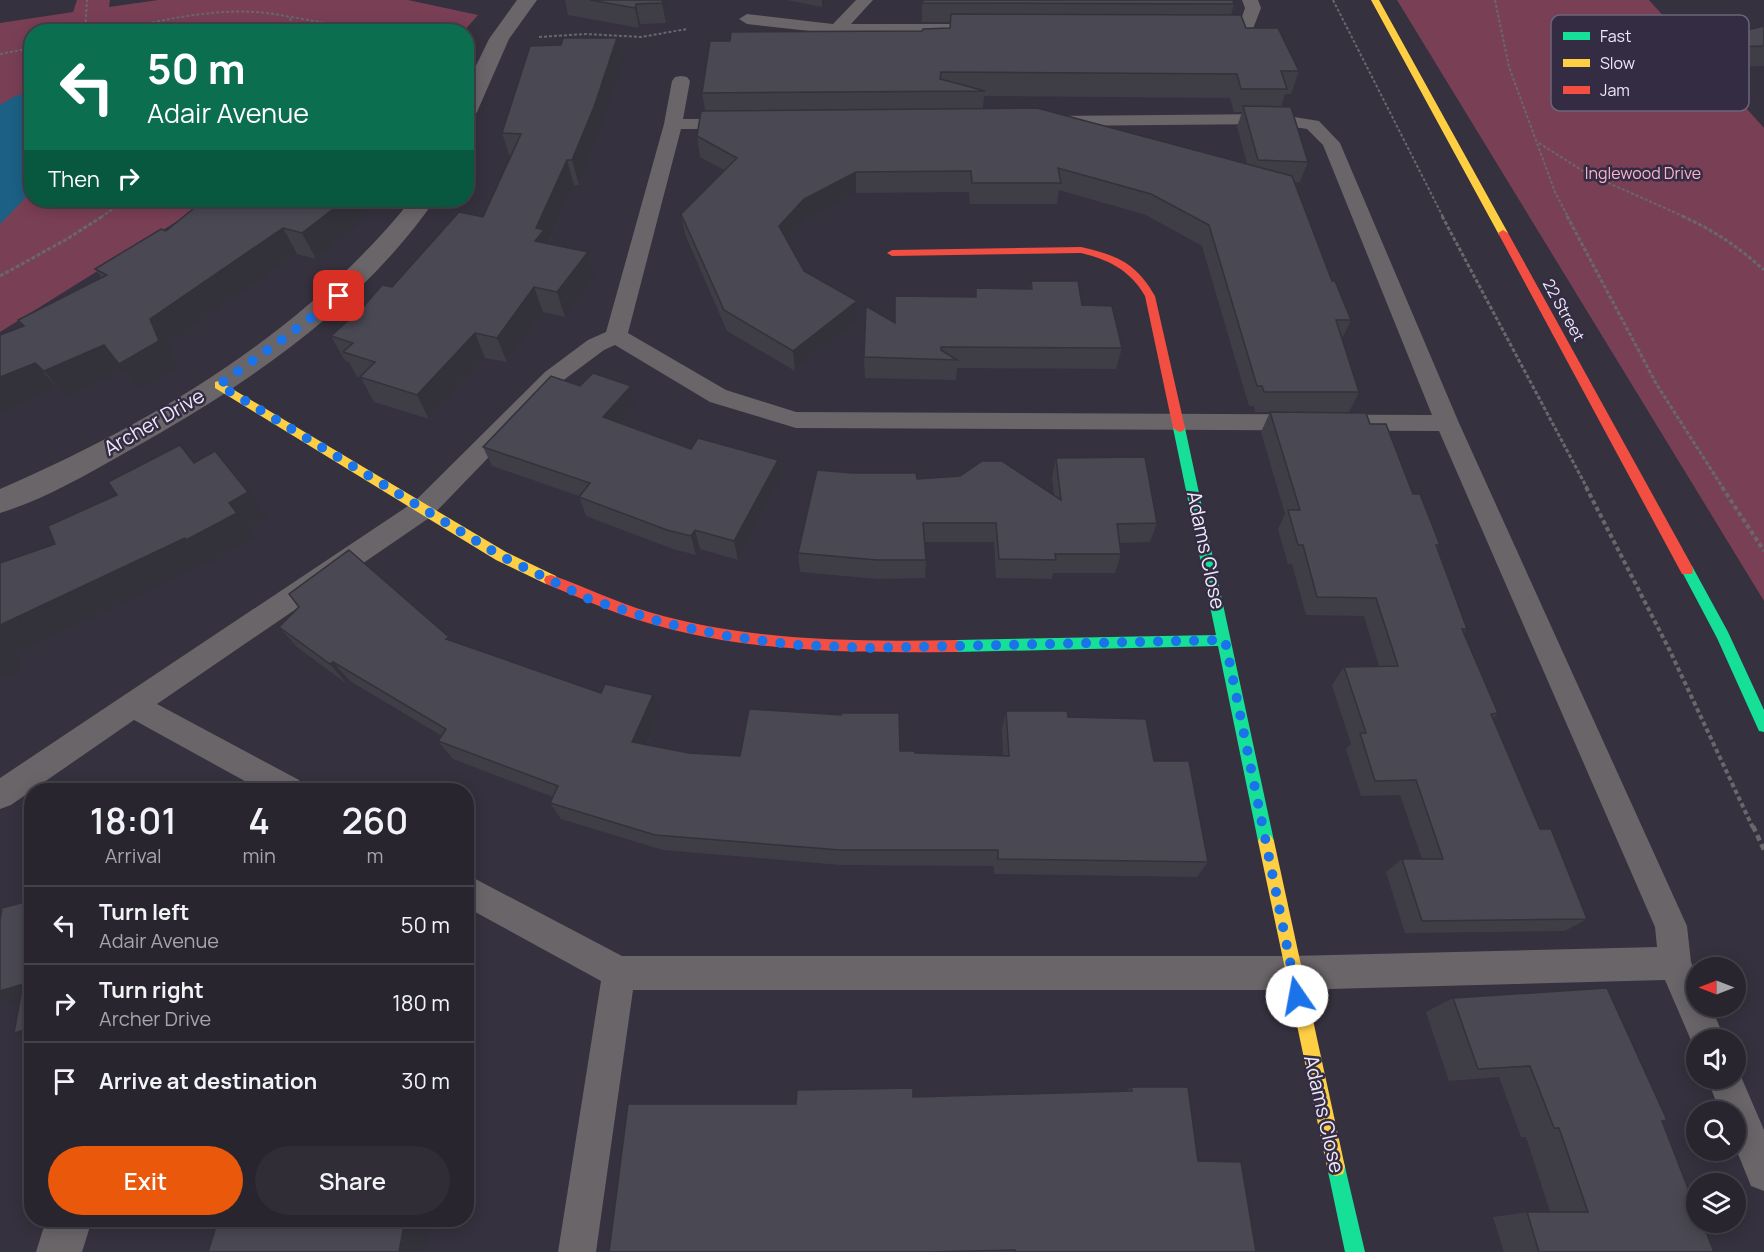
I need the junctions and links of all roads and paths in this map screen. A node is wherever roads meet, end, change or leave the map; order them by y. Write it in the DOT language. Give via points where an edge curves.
graph roads {
  1 [pos="87,0"];
  2 [pos="527,0"];
  3 [pos="865,0"];
  4 [pos="1250,0"];
  5 [pos="1333,0"];
  6 [pos="1376,0"];
  7 [pos="1495,0"];
  8 [pos="290,17"];
  9 [pos="747,19"];
  10 [pos="85,24"];
  11 [pos="148,24"];
  12 [pos="291,24"];
  13 [pos="331,24"];
  14 [pos="687,29"];
  15 [pos="837,29"];
  16 [pos="972,29"];
  17 [pos="1198,31"];
  18 [pos="532,36"];
  19 [pos="24,50"];
  20 [pos="0,54"];
  21 [pos="681,81"];
  22 [pos="474,94"];
  23 [pos="1027,121"];
  24 [pos="755,123"];
  25 [pos="673,124"];
  26 [pos="1538,143"];
  27 [pos="116,207"];
  28 [pos="418,207"];
  29 [pos="892,253"];
  30 [pos="1764,270"];
  31 [pos="0,276"];
  32 [pos="616,336"];
  33 [pos="219,385"];
  34 [pos="1178,423"];
  35 [pos="1447,423"];
  36 [pos="0,502"];
  37 [pos="423,509"];
  38 [pos="1764,551"];
  39 [pos="1723,636"];
  40 [pos="1225,640"];
  41 [pos="1764,697"];
  42 [pos="134,706"];
  43 [pos="1764,726"];
  44 [pos="275,783"];
  45 [pos="0,795"];
  46 [pos="1764,850"];
  47 [pos="474,893"];
  48 [pos="1676,963"];
  49 [pos="619,973"];
  50 [pos="1292,973"];
  51 [pos="1703,1029"];
  52 [pos="1729,1089"];
  53 [pos="1764,1173"];
  54 [pos="67,1227"];
  55 [pos="59,1252"];
  56 [pos="577,1252"];
  57 [pos="1355,1252"];
  1 -- 10 [label="path"];
  2 -- 22 [label="street" via="501,35"];
  3 -- 15 [label="lane"];
  4 -- 17 [label="lane" via="1253,8 1245,31"];
  5 -- 46 [label="path" via="1473,276 1639,588"];
  6 -- 39 [label="street, 22 Street"];
  7 -- 26 [label="path" via="1509,67"];
  8 -- 11 [label="path" via="257,8 223,9"];
  8 -- 12 [label="path"];
  8 -- 13 [label="path"];
  9 -- 15 [label="lane"];
  14 -- 18 [label="path" via="641,37"];
  15 -- 16 [label="lane"];
  19 -- 20 [label="path"];
  21 -- 25 [label="lane"];
  23 -- 35 [label="lane" via="1275,119 1313,125 1331,143"];
  24 -- 25 [label="lane"];
  25 -- 32 [label="lane"];
  26 -- 30 [label="path" via="1586,172 1714,230"];
  26 -- 38 [label="path" via="1560,202 1657,385"];
  27 -- 31 [label="path"];
  28 -- 33 [label="street, Archer Drive" via="339,296"];
  29 -- 34 [label="street, Adams Close" via="1068,249 1097,253 1121,262 1144,283 1150,296"];
  32 -- 34 [label="lane" via="718,396 796,420"];
  32 -- 37 [label="lane" via="596,345 553,377"];
  33 -- 36 [label="street, Archer Drive" via="121,442"];
  33 -- 37 [label="street"];
  34 -- 35 [label="lane"];
  34 -- 40 [label="street, Adams Close"];
  35 -- 48 [label="lane" via="1671,927"];
  37 -- 40 [label="street" via="501,556 589,599 664,623 727,636 796,645 869,648"];
  37 -- 42 [label="lane"];
  39 -- 41 [label="street, 22 Street"];
  39 -- 43 [label="street, 22 Street"];
  40 -- 50 [label="street, Adams Close"];
  42 -- 44 [label="lane"];
  42 -- 45 [label="lane"];
  47 -- 49 [label="lane"];
  48 -- 50 [label="lane"];
  48 -- 51 [label="lane"];
  49 -- 50 [label="lane"];
  49 -- 56 [label="lane"];
  50 -- 57 [label="street, Adams Close"];
  52 -- 53 [label="lane"];
  54 -- 55 [label="street"];
}
